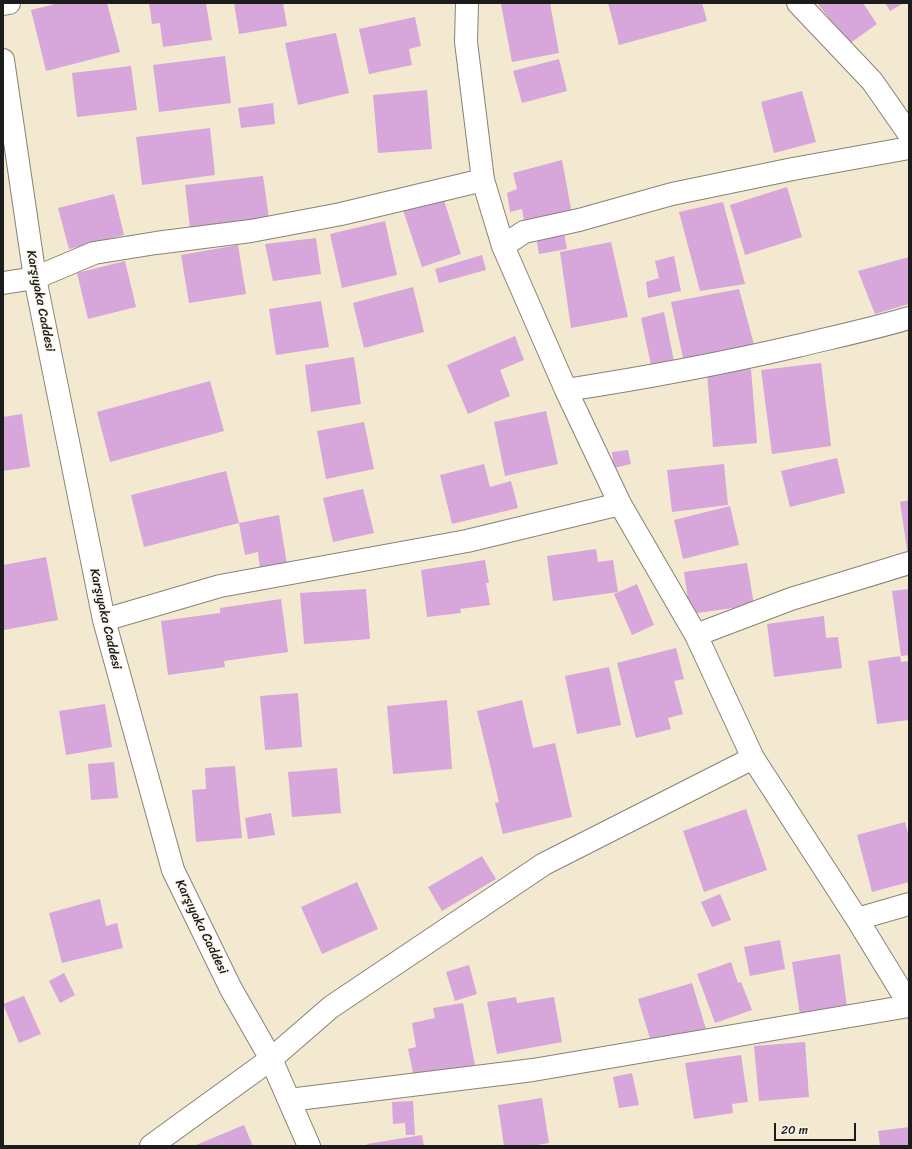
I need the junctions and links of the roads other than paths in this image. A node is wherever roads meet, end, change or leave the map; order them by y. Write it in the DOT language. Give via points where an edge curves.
graph roads {
  1 [pos="9,3"];
  2 [pos="467,3"];
  3 [pos="798,3"];
  4 [pos="3,4"];
  5 [pos="3,60"];
  6 [pos="909,134"];
  7 [pos="909,148"];
  8 [pos="483,180"];
  9 [pos="503,246"];
  10 [pos="35,278"];
  11 [pos="3,283"];
  12 [pos="909,318"];
  13 [pos="566,390"];
  14 [pos="620,504"];
  15 [pos="909,563"];
  16 [pos="104,620"];
  17 [pos="696,635"];
  18 [pos="753,758"];
  19 [pos="909,904"];
  20 [pos="857,919"];
  21 [pos="909,1005"];
  22 [pos="271,1059"];
  23 [pos="289,1100"];
  24 [pos="151,1146"];
  25 [pos="309,1146"];
  1 -- 4 [label="street"];
  2 -- 8 [label="street" via="466,42"];
  3 -- 6 [label="street" via="872,81"];
  5 -- 10 [label="street, Karşıyaka Caddesi"];
  7 -- 9 [label="street" via="672,194 579,220 524,232"];
  8 -- 9 [label="street"];
  8 -- 10 [label="street" via="341,214 251,231 156,242 94,253"];
  9 -- 13 [label="street"];
  10 -- 11 [label="street"];
  10 -- 16 [label="street, Karşıyaka Caddesi"];
  12 -- 13 [label="street" via="718,364"];
  13 -- 14 [label="street"];
  14 -- 16 [label="street" via="467,541 220,586"];
  14 -- 17 [label="street"];
  15 -- 17 [label="street" via="791,599"];
  16 -- 22 [label="street, Karşıyaka Caddesi" via="173,870 231,989"];
  17 -- 18 [label="street"];
  18 -- 20 [label="street"];
  18 -- 22 [label="street" via="544,864 331,1007"];
  19 -- 20 [label="street"];
  20 -- 21 [label="street"];
  21 -- 23 [label="street" via="533,1070"];
  22 -- 23 [label="street, Karşıyaka Caddesi"];
  22 -- 24 [label="street"];
  23 -- 25 [label="street, Karşıyaka Caddesi"];
}
